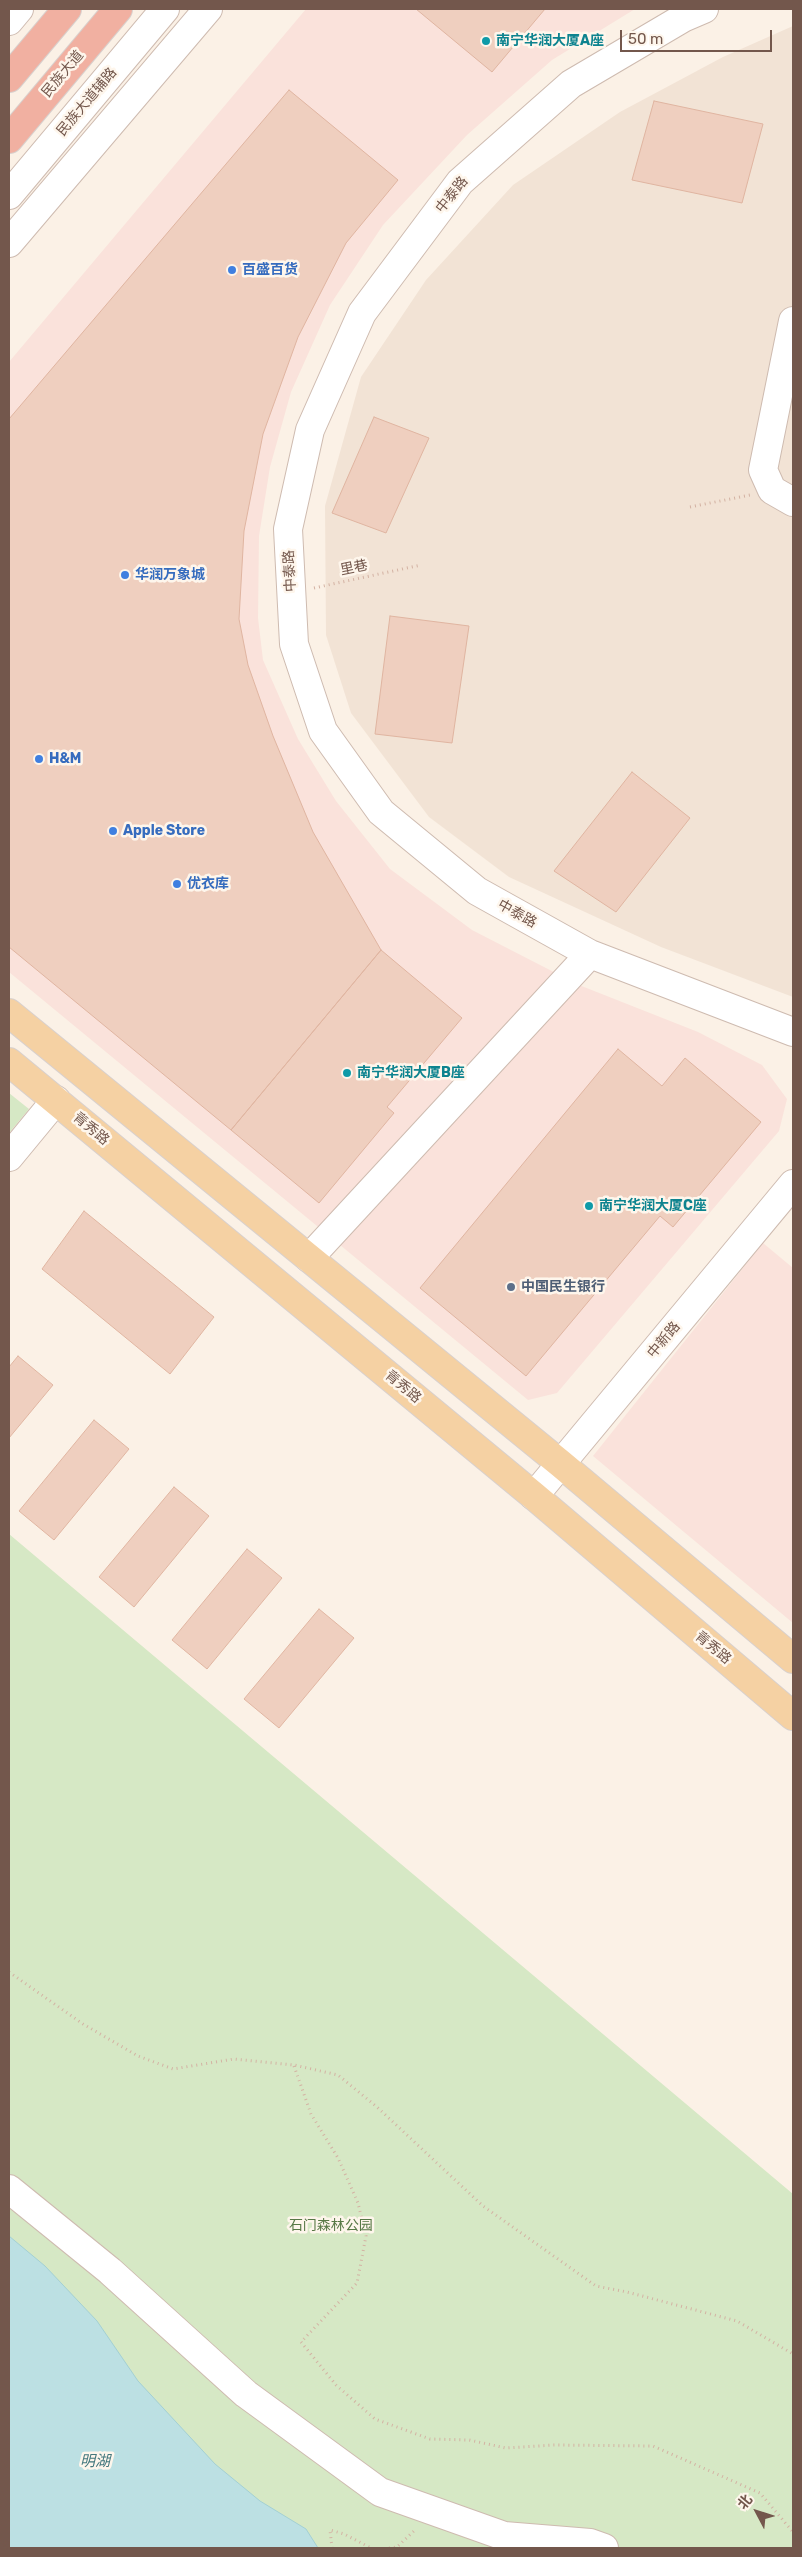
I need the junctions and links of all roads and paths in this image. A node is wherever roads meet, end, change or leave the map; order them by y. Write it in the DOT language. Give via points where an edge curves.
graph roads {
  1 [pos="19,9"];
  2 [pos="67,9"];
  3 [pos="118,9"];
  4 [pos="165,9"];
  5 [pos="208,9"];
  6 [pos="704,9"];
  7 [pos="9,21"];
  8 [pos="9,78"];
  9 [pos="9,139"];
  10 [pos="9,195"];
  11 [pos="9,243"];
  12 [pos="793,321"];
  13 [pos="783,496"];
  14 [pos="690,507"];
  15 [pos="421,565"];
  16 [pos="291,593"];
  17 [pos="590,954"];
  18 [pos="9,1013"];
  19 [pos="793,1032"];
  20 [pos="9,1062"];
  21 [pos="56,1100"];
  22 [pos="9,1157"];
  23 [pos="793,1184"];
  24 [pos="309,1258"];
  25 [pos="561,1464"];
  26 [pos="534,1496"];
  27 [pos="793,1659"];
  28 [pos="793,1716"];
  29 [pos="9,1972"];
  30 [pos="294,2065"];
  31 [pos="9,2189"];
  32 [pos="793,2354"];
  33 [pos="434,2511"];
  34 [pos="793,2532"];
  35 [pos="332,2548"];
  36 [pos="371,2548"];
  37 [pos="389,2548"];
  38 [pos="604,2548"];
  1 -- 7 [label="street"];
  2 -- 8 [label="highway"];
  3 -- 9 [label="highway, 民族大道"];
  4 -- 10 [label="street, 民族大道辅路"];
  5 -- 11 [label="street"];
  6 -- 16 [label="street, 中泰路" via="571,84 460,182 362,313 310,430 288,529"];
  12 -- 13 [label="street" via="763,470"];
  13 -- 14 [label="path"];
  15 -- 16 [label="path, 里巷"];
  16 -- 17 [label="street, 中泰路" via="294,644 324,731 381,812 477,891"];
  17 -- 19 [label="street, 中泰路"];
  17 -- 24 [label="street"];
  18 -- 24 [label="main road"];
  20 -- 21 [label="main road, 青秀路"];
  21 -- 22 [label="street"];
  21 -- 26 [label="main road, 青秀路"];
  23 -- 25 [label="street, 中新路"];
  24 -- 25 [label="main road"];
  25 -- 26 [label="street, 中新路"];
  25 -- 27 [label="main road"];
  26 -- 28 [label="main road, 青秀路"];
  29 -- 30 [label="path" via="83,2024 138,2056 173,2069 234,2059"];
  30 -- 32 [label="path" via="338,2075 483,2206 596,2286 736,2321"];
  30 -- 34 [label="path" via="312,2114 338,2158 358,2202 366,2236 357,2283 301,2342 336,2385 375,2420 430,2439 469,2440 506,2448 653,2446 760,2493"];
  31 -- 33 [label="street" via="110,2271 246,2394 380,2492"];
  33 -- 37 [label="path" via="397,2547"];
  33 -- 38 [label="street" via="504,2536 590,2542"];
  35 -- 36 [label="path" via="330,2530"];
}
